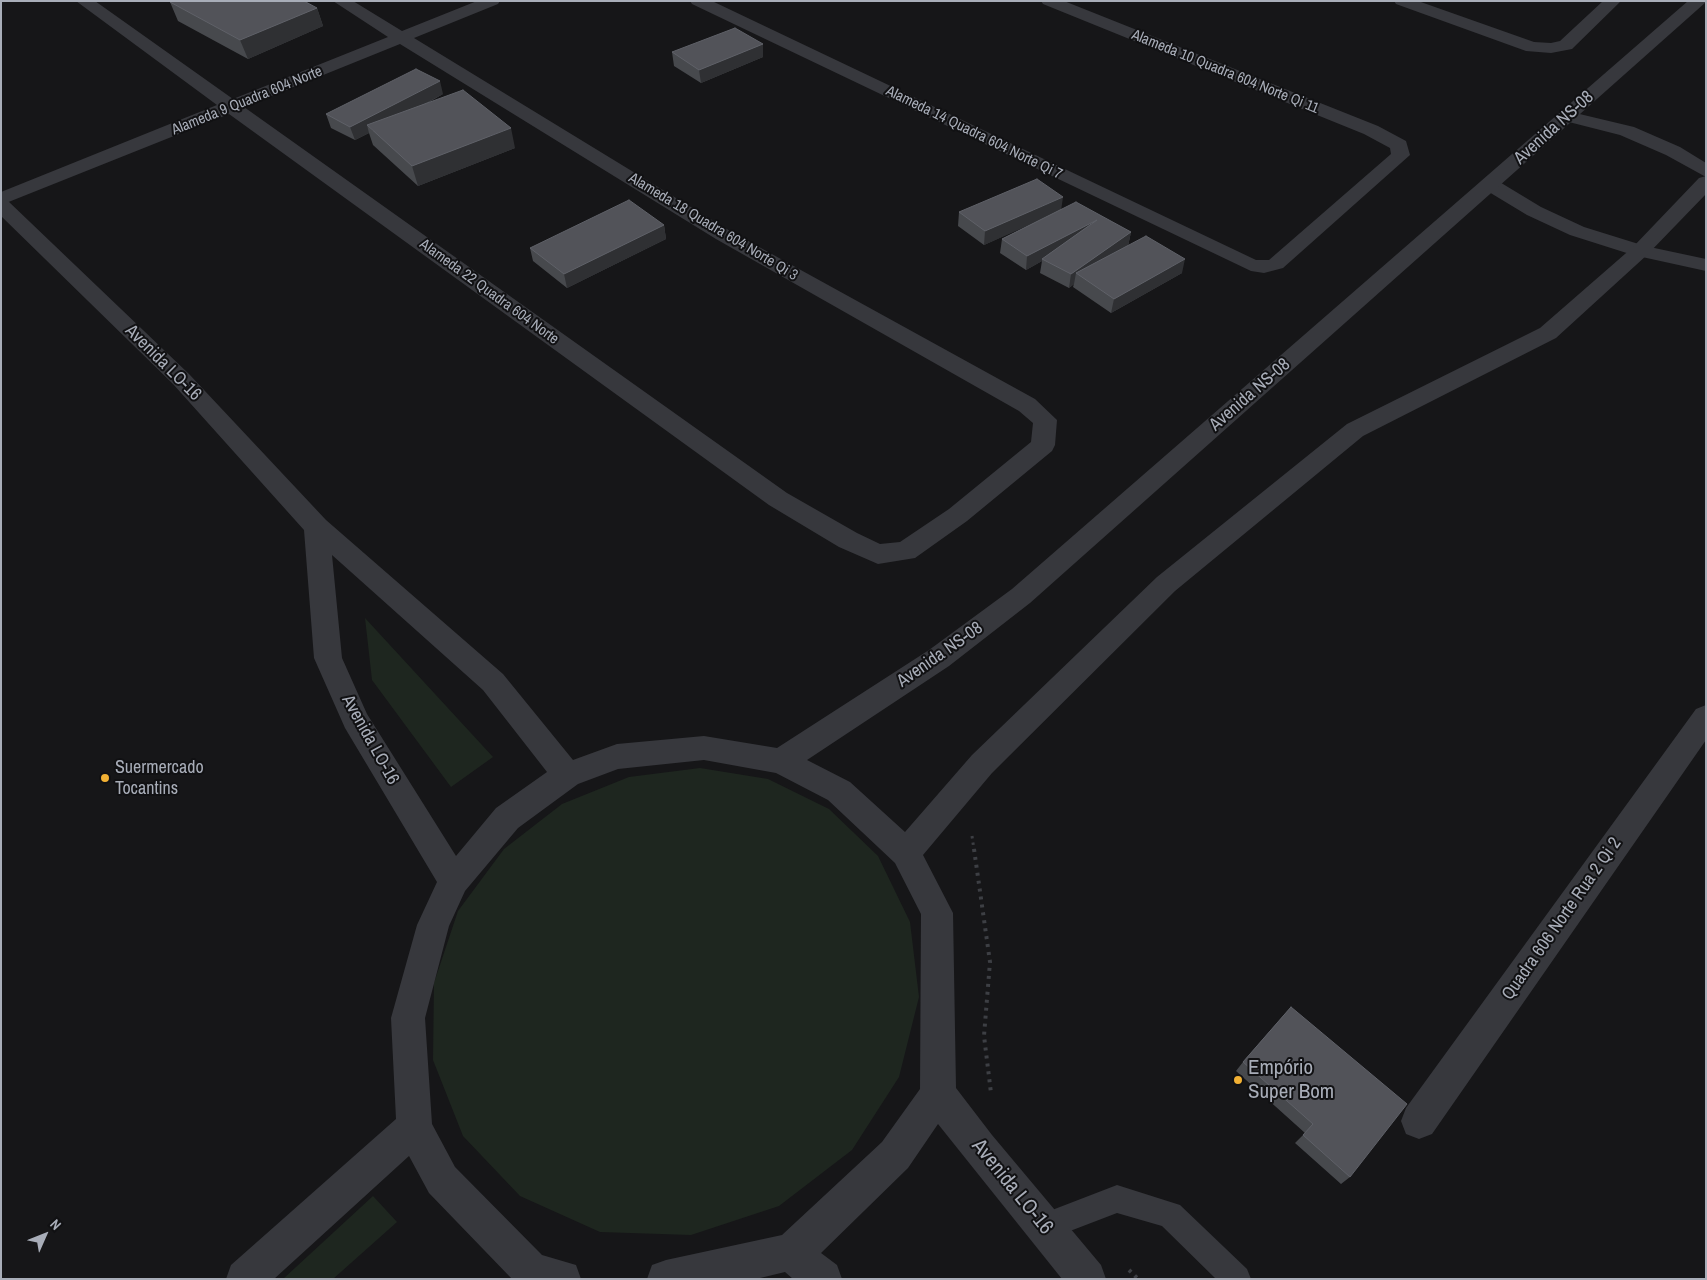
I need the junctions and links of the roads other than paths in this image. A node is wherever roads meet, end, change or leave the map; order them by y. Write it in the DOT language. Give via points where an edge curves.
graph roads {
  1 [pos="84,1"];
  2 [pos="341,1"];
  3 [pos="492,1"];
  4 [pos="698,1"];
  5 [pos="1049,1"];
  6 [pos="1402,1"];
  7 [pos="1613,1"];
  8 [pos="1698,1"];
  9 [pos="404,39"];
  10 [pos="232,108"];
  11 [pos="1567,116"];
  12 [pos="1399,145"];
  13 [pos="1706,171"];
  14 [pos="1706,182"];
  15 [pos="1491,184"];
  16 [pos="1,199"];
  17 [pos="1,205"];
  18 [pos="1640,251"];
  19 [pos="1706,265"];
  20 [pos="317,527"];
  21 [pos="906,552"];
  22 [pos="1706,716"];
  23 [pos="781,761"];
  24 [pos="567,774"];
  25 [pos="906,853"];
  26 [pos="454,881"];
  27 [pos="938,1094"];
  28 [pos="1419,1121"];
  29 [pos="414,1126"];
  30 [pos="1044,1227"];
  31 [pos="791,1252"];
  32 [pos="539,1276"];
  33 [pos="246,1279"];
  34 [pos="666,1279"];
  35 [pos="823,1279"];
  36 [pos="1088,1279"];
  37 [pos="1237,1279"];
  1 -- 10 [label="street, Alameda 22 Quadra 604 Norte"];
  2 -- 9 [label="street, Alameda 18 Quadra 604 Norte Qi 3"];
  3 -- 9 [label="street, Alameda 9 Quadra 604 Norte"];
  4 -- 12 [label="street, Alameda 14 Quadra 604 Norte Qi 7" via="1250,265 1264,267 1276,264 1401,156"];
  5 -- 12 [label="street, Alameda 10 Quadra 604 Norte Qi 11" via="1371,130"];
  6 -- 7 [label="street" via="1532,47 1552,48 1566,45"];
  8 -- 11 [label="street, Avenida NS-08"];
  9 -- 10 [label="street, Alameda 9 Quadra 604 Norte"];
  9 -- 21 [label="street, Alameda 18 Quadra 604 Norte Qi 3" via="723,235 1027,405 1045,420 1043,445 958,515"];
  10 -- 16 [label="street, Alameda 9 Quadra 604 Norte"];
  10 -- 21 [label="street, Alameda 22 Quadra 604 Norte" via="778,499 878,554"];
  11 -- 13 [label="street" via="1627,131 1673,150"];
  11 -- 15 [label="street, Avenida NS-08"];
  14 -- 18 [label="street"];
  15 -- 18 [label="street" via="1534,212 1577,231"];
  15 -- 23 [label="street, Avenida NS-08" via="1021,596 939,658"];
  17 -- 20 [label="street, Avenida LO-16" via="181,379"];
  18 -- 19 [label="street"];
  18 -- 25 [label="street" via="1548,333 1355,430 1166,584 982,764"];
  20 -- 24 [label="street, Avenida LO-16" via="493,682"];
  20 -- 26 [label="street, Avenida LO-16" via="328,658 355,720"];
  22 -- 28 [label="street, Quadra 606 Norte Rua 2 Qi 2"];
  23 -- 24 [label="street" via="704,748 617,757"];
  23 -- 25 [label="street" via="839,791"];
  24 -- 26 [label="street" via="507,818"];
  25 -- 27 [label="street" via="937,913"];
  26 -- 29 [label="street" via="433,925 408,1018"];
  27 -- 30 [label="street, Avenida LO-16"];
  27 -- 31 [label="street" via="894,1155"];
  29 -- 32 [label="street" via="442,1180"];
  29 -- 33 [label="street"];
  30 -- 36 [label="street, Avenida LO-16"];
  30 -- 37 [label="lane" via="1117,1199 1170,1215"];
  31 -- 34 [label="street"];
  31 -- 35 [label="street"];
}
